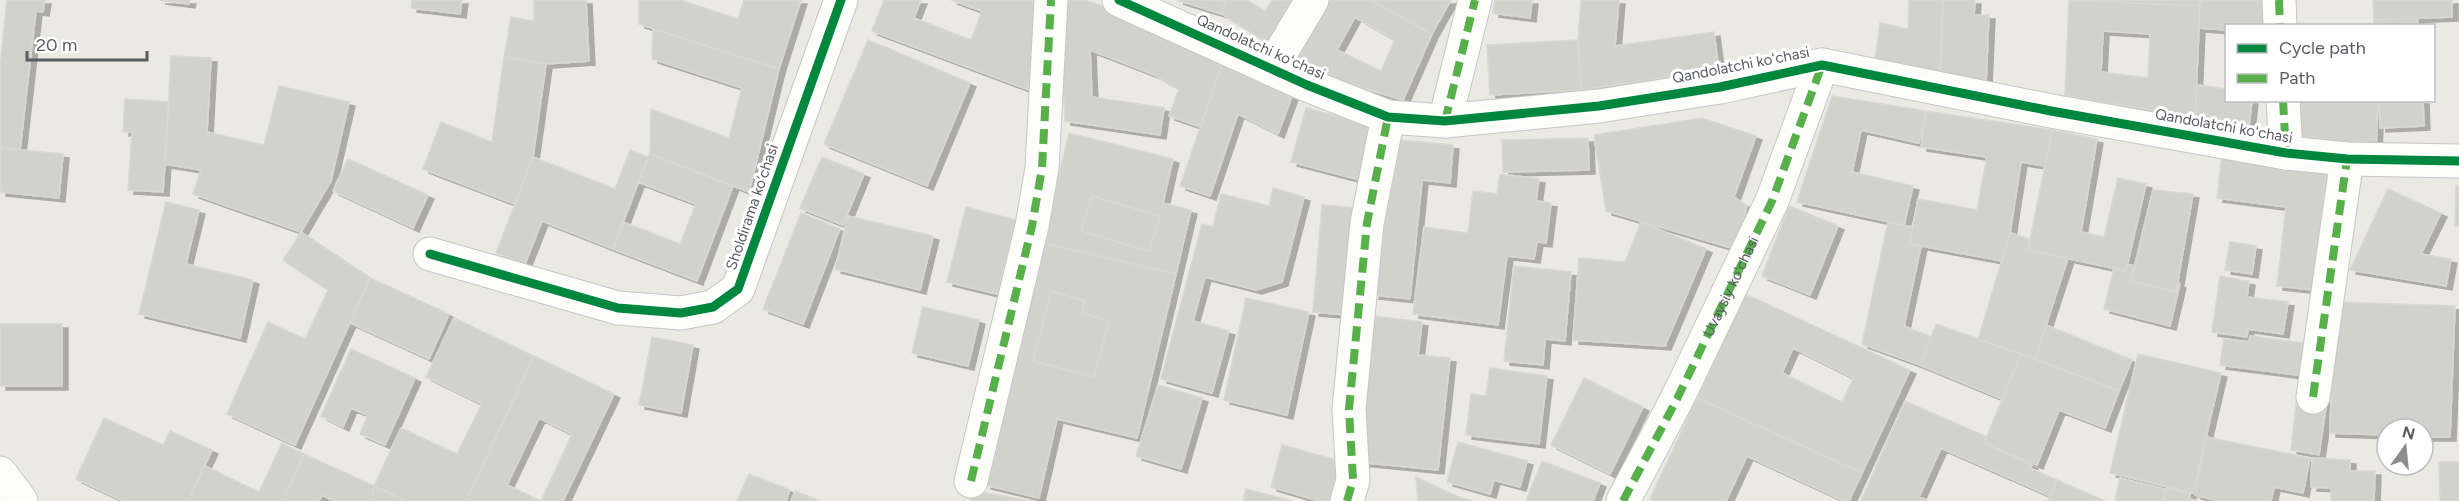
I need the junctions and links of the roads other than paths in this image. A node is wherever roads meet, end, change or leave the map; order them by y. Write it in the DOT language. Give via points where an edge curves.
graph roads {
  1 [pos="841,0"];
  2 [pos="1051,0"];
  3 [pos="1119,0"];
  4 [pos="1312,0"];
  5 [pos="1475,0"];
  6 [pos="2279,0"];
  7 [pos="2280,24"];
  8 [pos="1821,65"];
  9 [pos="1271,69"];
  10 [pos="2283,102"];
  11 [pos="1388,117"];
  12 [pos="1445,121"];
  13 [pos="2286,153"];
  14 [pos="2348,159"];
  15 [pos="2459,161"];
  16 [pos="430,254"];
  17 [pos="2313,397"];
  18 [pos="0,473"];
  19 [pos="971,481"];
  20 [pos="21,501"];
  21 [pos="1347,501"];
  22 [pos="1623,501"];
  1 -- 16 [label="street, Sholdirama ko‘chasi" via="738,289 713,307 681,313 618,308"];
  2 -- 19 [label="street" via="1042,168 1032,226"];
  3 -- 9 [label="street, Qandolatchi koʻchasi"];
  4 -- 9 [label="street"];
  5 -- 12 [label="street"];
  6 -- 7 [label="street"];
  8 -- 12 [label="street, Qandolatchi koʻchasi" via="1720,87 1599,106"];
  8 -- 13 [label="street, Qandolatchi koʻchasi"];
  8 -- 22 [label="street, Uvaysiy ko'chasi" via="1772,201"];
  9 -- 11 [label="street, Qandolatchi koʻchasi"];
  10 -- 13 [label="street"];
  11 -- 12 [label="street, Qandolatchi koʻchasi"];
  11 -- 21 [label="street" via="1367,223 1349,409 1353,480"];
  13 -- 14 [label="street, Qandolatchi koʻchasi"];
  14 -- 15 [label="street, Qandolatchi koʻchasi"];
  14 -- 17 [label="street"];
  18 -- 20 [label="street"];
}
